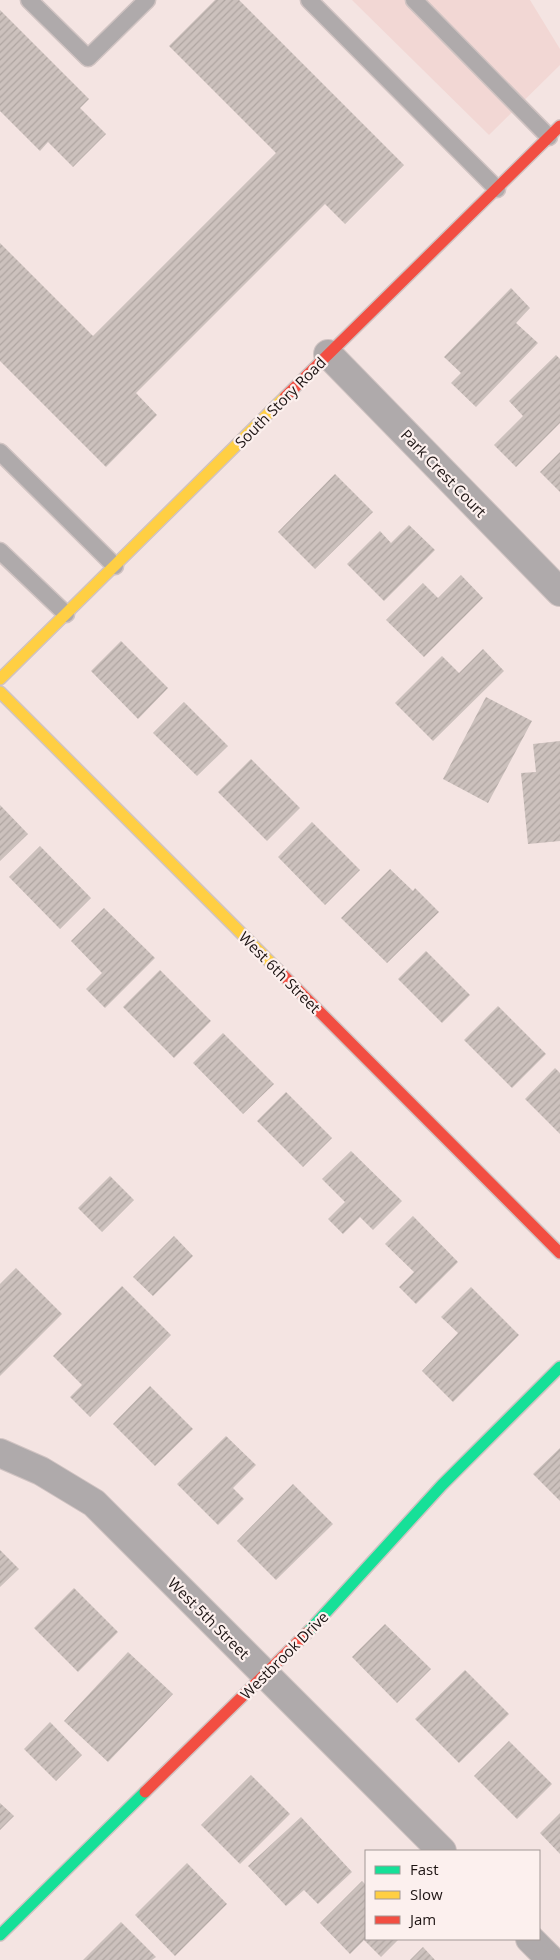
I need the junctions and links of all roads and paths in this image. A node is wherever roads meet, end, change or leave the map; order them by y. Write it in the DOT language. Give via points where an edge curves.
graph roads {
  1 [pos="29,0"];
  2 [pos="147,0"];
  3 [pos="309,0"];
  4 [pos="414,0"];
  5 [pos="554,132"];
  6 [pos="497,189"];
  7 [pos="328,354"];
  8 [pos="0,452"];
  9 [pos="0,551"];
  10 [pos="114,566"];
  11 [pos="560,592"];
  12 [pos="66,614"];
  13 [pos="0,679"];
  14 [pos="0,692"];
  15 [pos="560,1253"];
  16 [pos="560,1367"];
  17 [pos="0,1453"];
  18 [pos="266,1674"];
  19 [pos="441,1850"];
  20 [pos="0,1935"];
  21 [pos="531,1940"];
  22 [pos="551,1960"];
  1 -- 2 [label="lane" via="88,58"];
  3 -- 6 [label="lane"];
  4 -- 5 [label="lane"];
  5 -- 6 [label="street, South Story Road"];
  6 -- 7 [label="street, South Story Road"];
  7 -- 10 [label="street, South Story Road"];
  7 -- 11 [label="street, Park Crest Court"];
  8 -- 10 [label="lane"];
  9 -- 12 [label="lane"];
  10 -- 12 [label="street, South Story Road"];
  12 -- 13 [label="street, South Story Road"];
  14 -- 15 [label="street, West 6th Street"];
  16 -- 18 [label="street, Westbrook Drive" via="442,1485"];
  17 -- 18 [label="street, West 5th Street" via="41,1471 94,1503"];
  18 -- 19 [label="street, West 5th Street"];
  18 -- 20 [label="street, Westbrook Drive"];
  21 -- 22 [label="street"];
}
